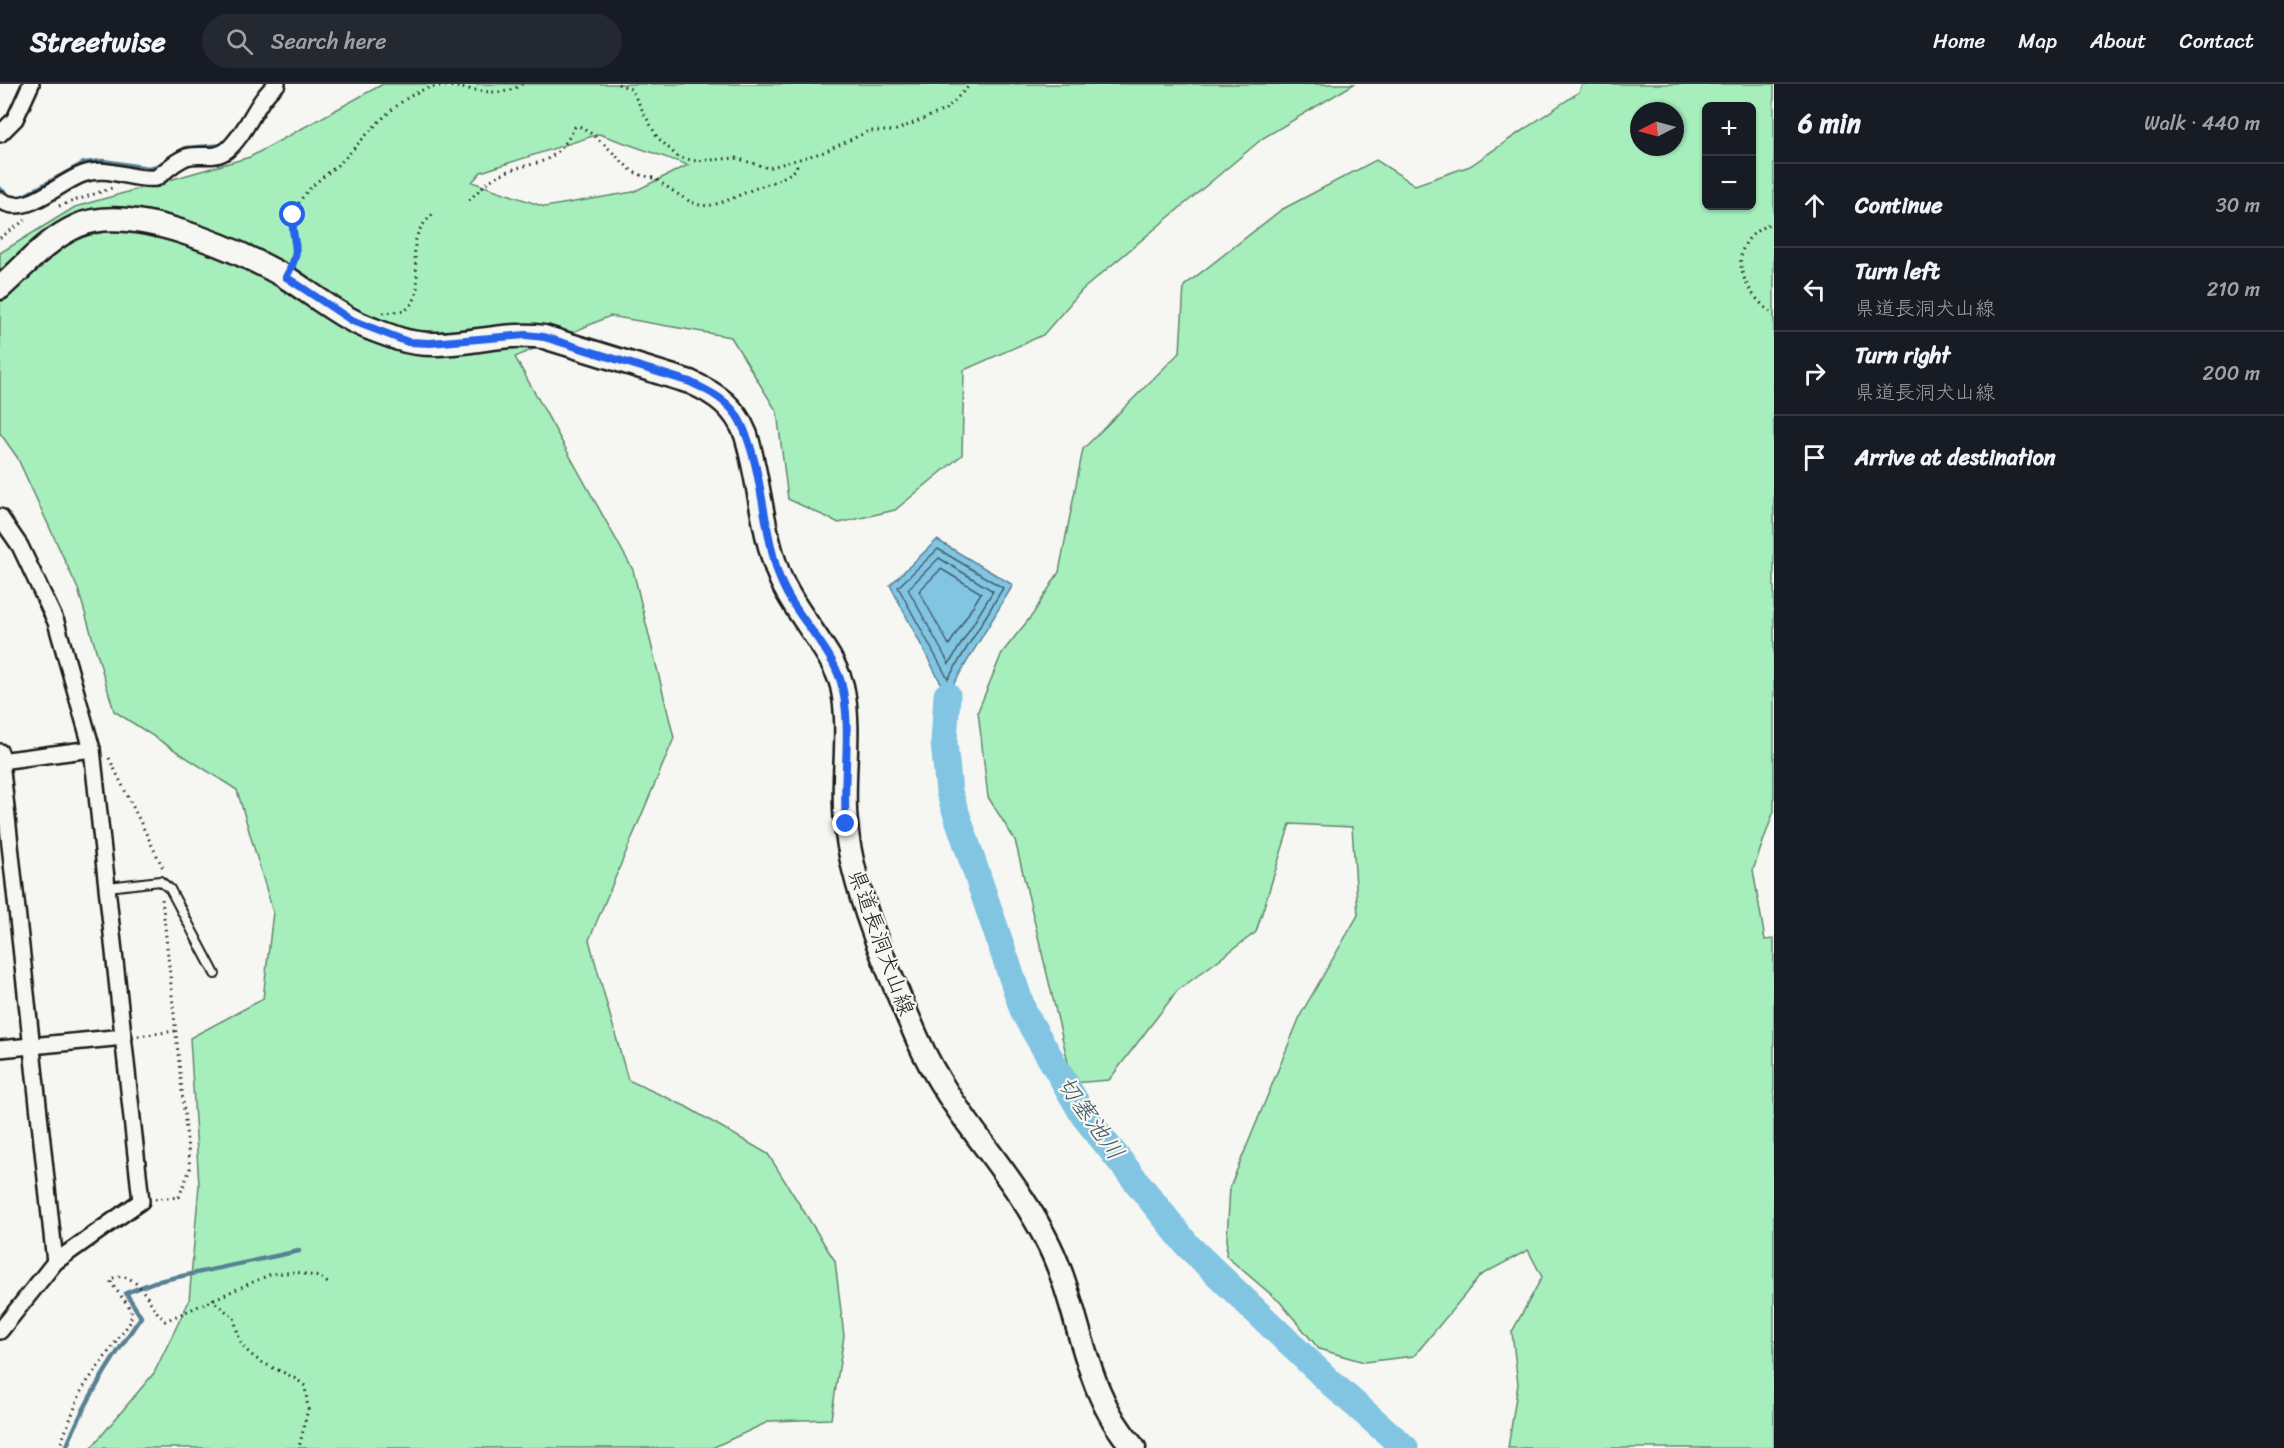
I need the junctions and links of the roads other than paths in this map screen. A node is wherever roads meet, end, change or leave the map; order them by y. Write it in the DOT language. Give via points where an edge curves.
graph roads {
  1 [pos="31,84"];
  2 [pos="277,84"];
  3 [pos="0,134"];
  4 [pos="0,200"];
  5 [pos="0,288"];
  6 [pos="0,517"];
  7 [pos="92,749"];
  8 [pos="0,758"];
  9 [pos="108,887"];
  10 [pos="215,974"];
  11 [pos="124,1037"];
  12 [pos="33,1046"];
  13 [pos="0,1049"];
  14 [pos="55,1262"];
  15 [pos="0,1331"];
  16 [pos="1134,1448"];
  1 -- 3 [label="street" via="15,119"];
  2 -- 4 [label="street" via="226,151 206,157 190,156 156,178 96,170 21,206 9,206"];
  5 -- 16 [label="main road, 県道長洞犬山線" via="64,232 80,225 107,218 151,223 259,263 351,320 408,342 526,335 558,340 699,386 729,405 740,420 750,448 779,576 841,683 848,843 882,951 936,1076 1031,1209 1067,1289 1103,1402"];
  6 -- 7 [label="street" via="20,546 56,622"];
  7 -- 8 [label="street"];
  7 -- 9 [label="street"];
  8 -- 12 [label="street"];
  9 -- 10 [label="lane" via="160,881 170,888"];
  9 -- 11 [label="street"];
  11 -- 12 [label="street"];
  11 -- 14 [label="street" via="141,1201"];
  12 -- 13 [label="street"];
  12 -- 14 [label="street"];
  14 -- 15 [label="street"];
}
